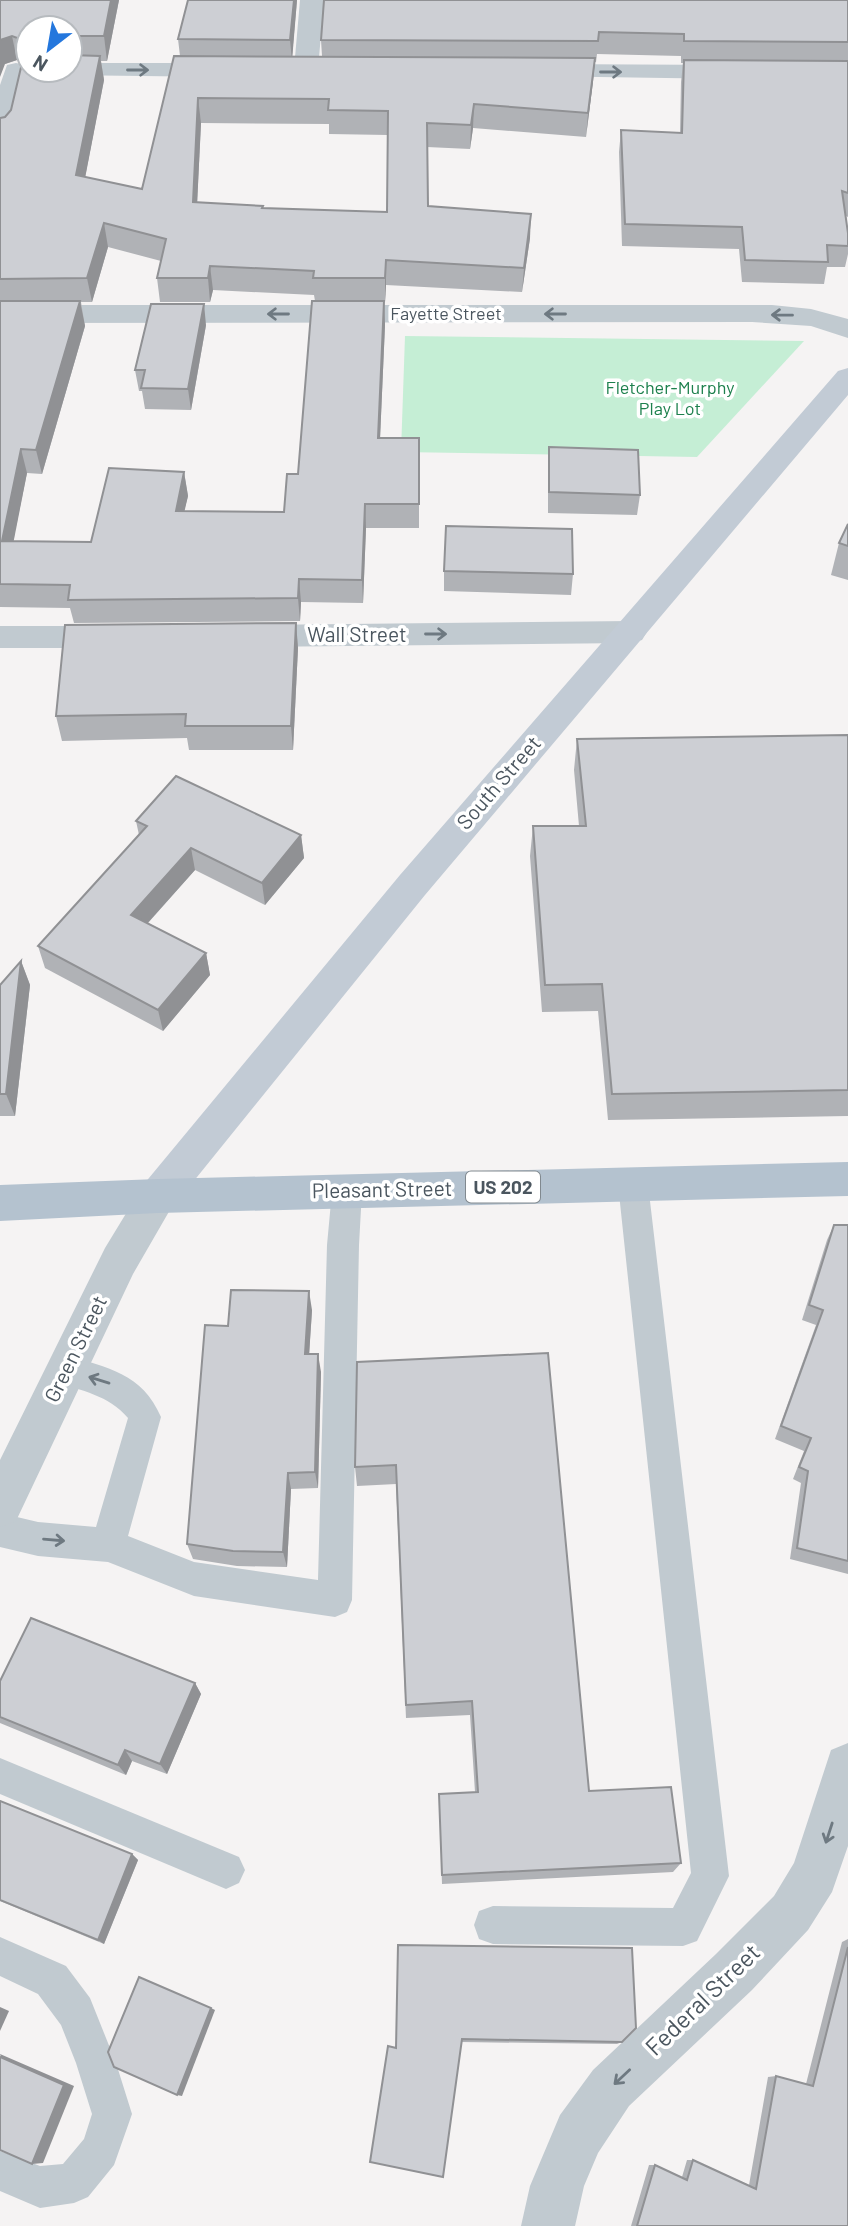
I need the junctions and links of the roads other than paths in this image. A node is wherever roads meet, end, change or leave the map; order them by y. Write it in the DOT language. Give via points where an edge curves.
graph roads {
  1 [pos="312,0"];
  2 [pos="251,69"];
  3 [pos="279,69"];
  4 [pos="306,69"];
  5 [pos="84,70"];
  6 [pos="334,70"];
  7 [pos="515,71"];
  8 [pos="751,72"];
  9 [pos="14,74"];
  10 [pos="0,134"];
  11 [pos="0,314"];
  12 [pos="848,329"];
  13 [pos="848,377"];
  14 [pos="631,632"];
  15 [pos="150,636"];
  16 [pos="218,636"];
  17 [pos="0,638"];
  18 [pos="848,1179"];
  19 [pos="633,1184"];
  20 [pos="347,1191"];
  21 [pos="158,1196"];
  22 [pos="0,1203"];
  23 [pos="66,1370"];
  24 [pos="0,1506"];
  25 [pos="0,1531"];
  26 [pos="108,1545"];
  27 [pos="848,1767"];
  28 [pos="0,1776"];
  29 [pos="226,1871"];
  30 [pos="493,1926"];
  31 [pos="0,1956"];
  32 [pos="0,2171"];
  33 [pos="548,2226"];
  1 -- 4 [label="street"];
  5 -- 2 [label="street, one-way"];
  3 -- 4 [label="street"];
  4 -- 6 [label="street"];
  7 -- 8 [label="street, one-way"];
  9 -- 10 [label="street"];
  12 -- 11 [label="street, Fayette Street, one-way" via="806,316 705,314"];
  13 -- 14 [label="main road, South Street"];
  16 -- 14 [label="street, Wall Street, one-way"];
  14 -- 21 [label="main road, South Street" via="434,856"];
  15 -- 17 [label="street"];
  18 -- 19 [label="main road, Pleasant Street / US 202"];
  19 -- 20 [label="main road, Pleasant Street / US 202"];
  19 -- 30 [label="lane" via="710,1876 683,1927"];
  20 -- 21 [label="main road, Pleasant Street / US 202"];
  20 -- 26 [label="lane" via="335,1600 194,1579"];
  21 -- 22 [label="main road, Pleasant Street / US 202"];
  21 -- 23 [label="street, Green Street" via="119,1261"];
  23 -- 24 [label="street, Green Street"];
  26 -- 23 [label="lane, one-way" via="145,1417 142,1406 111,1384"];
  25 -- 26 [label="lane, one-way"];
  27 -- 33 [label="street, Federal Street, one-way" via="815,1875 791,1913 611,2088 579,2134 556,2186"];
  28 -- 29 [label="lane"];
  31 -- 32 [label="lane" via="52,1980 76,2012 112,2114 100,2151 74,2183 40,2187"];
}
